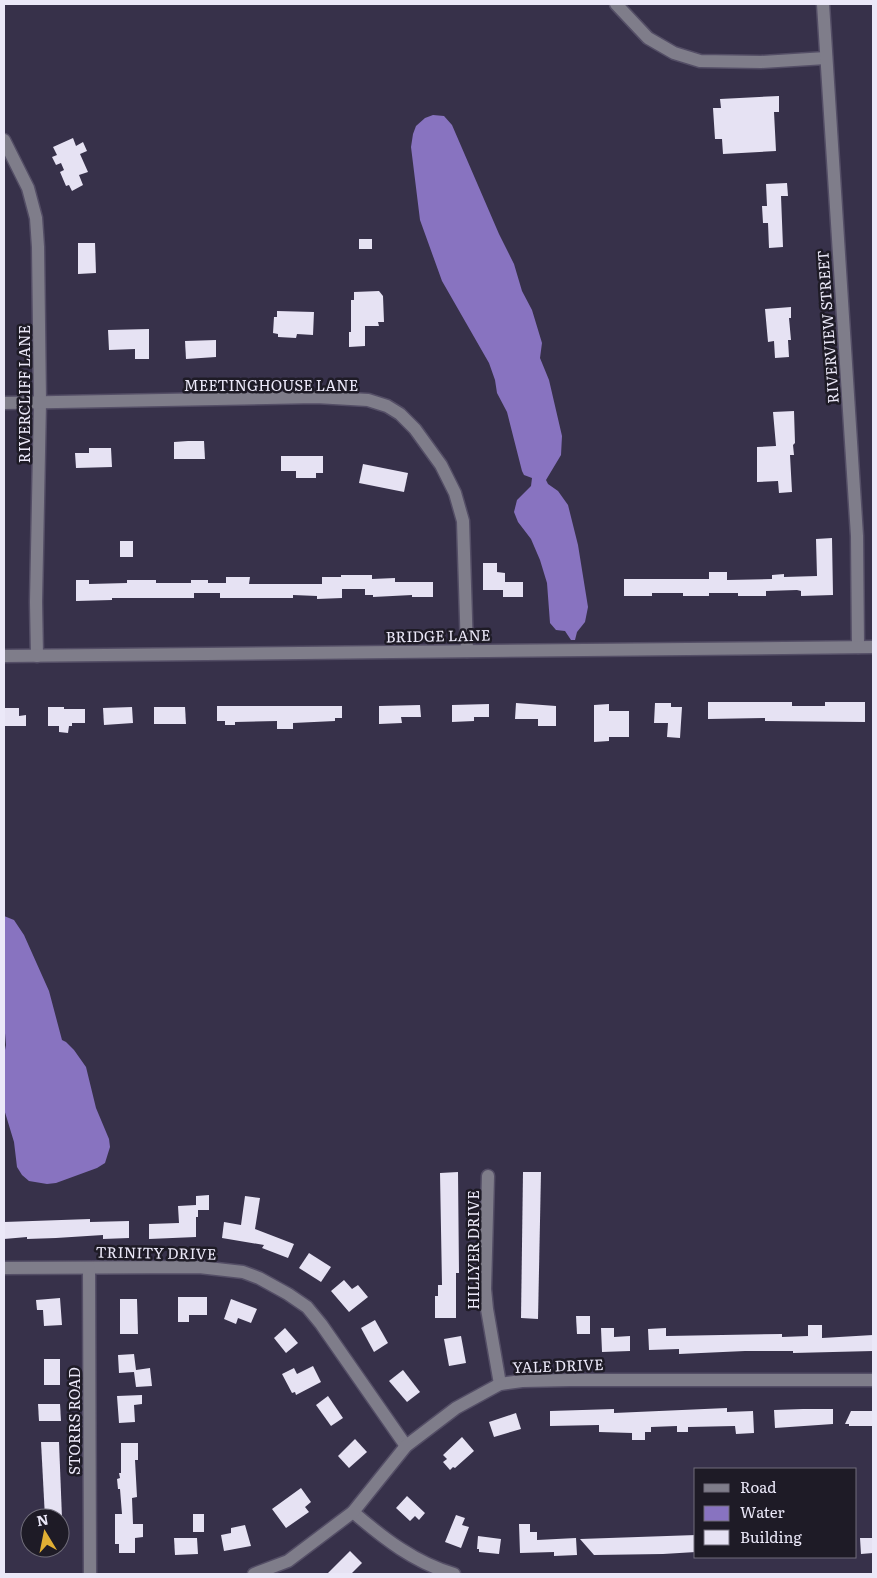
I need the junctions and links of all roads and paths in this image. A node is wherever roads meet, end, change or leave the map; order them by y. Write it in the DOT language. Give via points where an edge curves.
graph roads {
  1 [pos="616,4"];
  2 [pos="823,4"];
  3 [pos="826,58"];
  4 [pos="4,140"];
  5 [pos="40,402"];
  6 [pos="4,403"];
  7 [pos="858,647"];
  8 [pos="873,647"];
  9 [pos="467,651"];
  10 [pos="4,656"];
  11 [pos="37,656"];
  12 [pos="488,1176"];
  13 [pos="4,1268"];
  14 [pos="89,1268"];
  15 [pos="873,1380"];
  16 [pos="500,1384"];
  17 [pos="406,1446"];
  18 [pos="353,1512"];
  19 [pos="90,1574"];
  20 [pos="254,1574"];
  21 [pos="454,1574"];
  1 -- 3 [label="street" via="648,38 674,53 700,61"];
  2 -- 3 [label="street, RIVERVIEW STREET"];
  3 -- 7 [label="street, RIVERVIEW STREET" via="857,524"];
  4 -- 5 [label="street, RIVERCLIFF LANE" via="28,188 36,218"];
  5 -- 6 [label="street, MEETINGHOUSE LANE"];
  5 -- 9 [label="street, MEETINGHOUSE LANE" via="316,397 368,400 394,410 415,429 456,492 463,521"];
  5 -- 11 [label="street, RIVERCLIFF LANE"];
  7 -- 8 [label="street, BRIDGE LANE"];
  7 -- 9 [label="street, BRIDGE LANE"];
  9 -- 11 [label="street, BRIDGE LANE"];
  10 -- 11 [label="street, BRIDGE LANE"];
  12 -- 16 [label="street, HILLYER DRIVE" via="486,1296"];
  13 -- 14 [label="street, TRINITY DRIVE"];
  14 -- 17 [label="street, TRINITY DRIVE" via="199,1267 243,1272 274,1285 307,1307 321,1324"];
  14 -- 19 [label="street, STORRS ROAD"];
  15 -- 16 [label="street, YALE DRIVE" via="570,1380"];
  16 -- 17 [label="street, YALE DRIVE" via="456,1408"];
  17 -- 18 [label="street, YALE DRIVE"];
  18 -- 20 [label="street, YALE DRIVE" via="288,1561"];
  18 -- 21 [label="street" via="379,1535 422,1563"];
}
